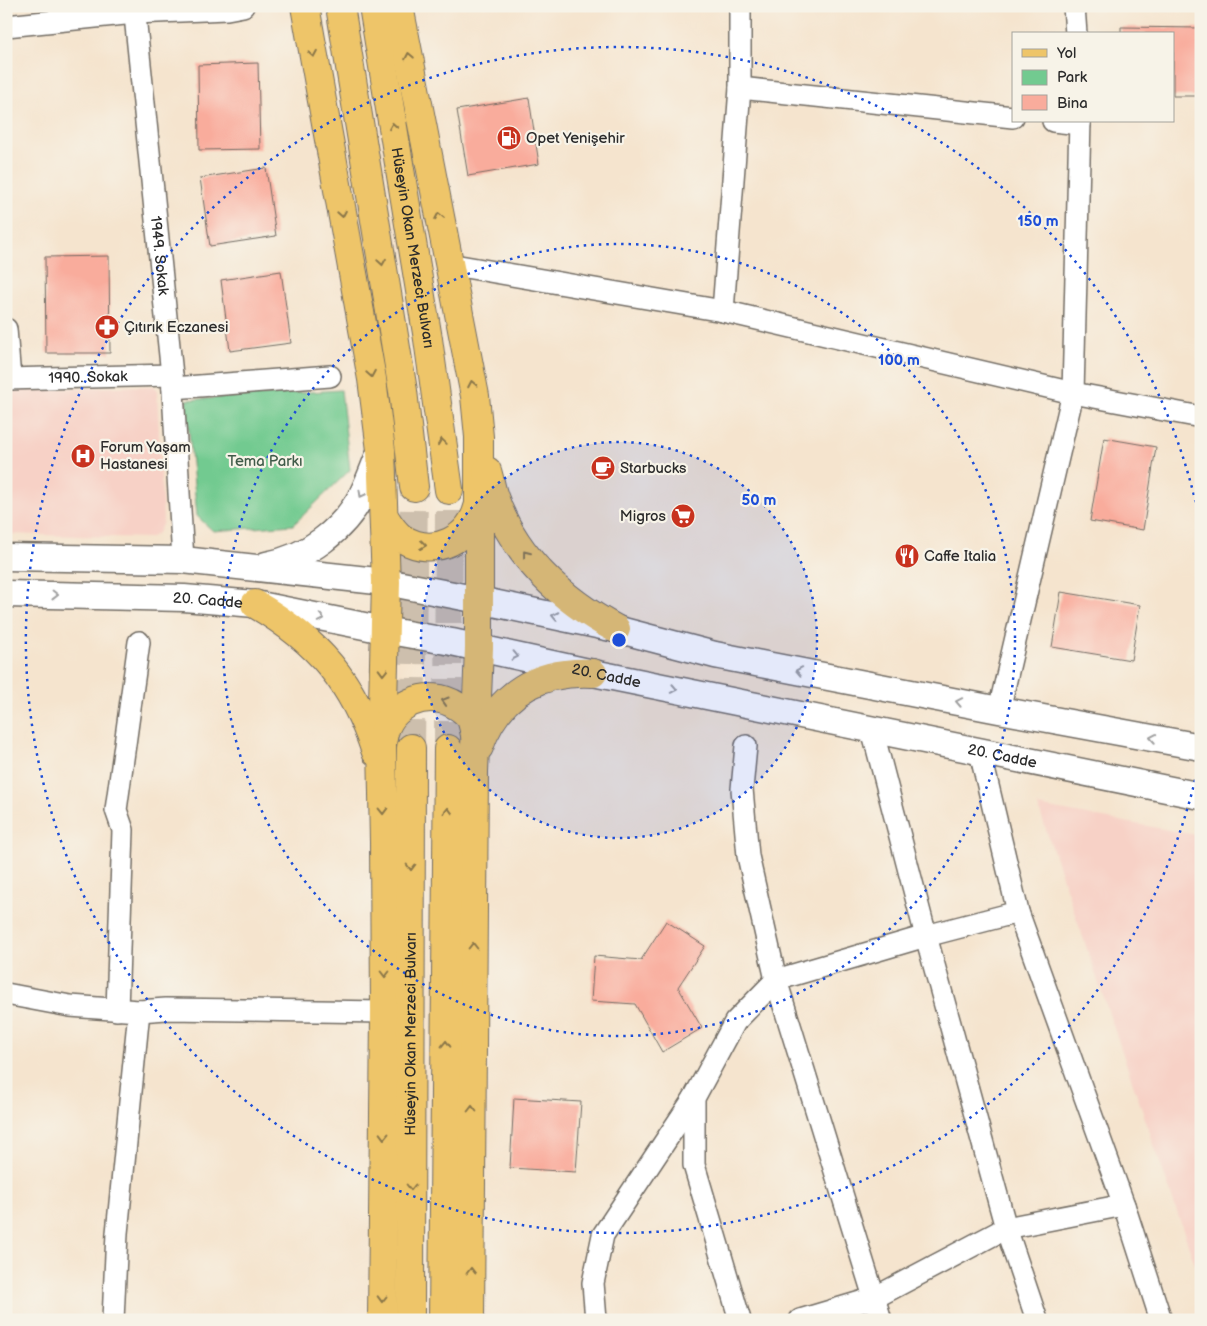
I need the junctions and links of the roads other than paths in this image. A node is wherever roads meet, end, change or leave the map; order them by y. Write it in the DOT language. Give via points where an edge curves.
graph roads {
  1 [pos="243,6"];
  2 [pos="305,6"];
  3 [pos="340,6"];
  4 [pos="373,6"];
  5 [pos="399,6"];
  6 [pos="740,6"];
  7 [pos="1074,6"];
  8 [pos="135,10"];
  9 [pos="6,26"];
  10 [pos="1076,32"];
  11 [pos="740,88"];
  12 [pos="1012,117"];
  13 [pos="1066,122"];
  14 [pos="1080,123"];
  15 [pos="448,264"];
  16 [pos="723,311"];
  17 [pos="6,329"];
  18 [pos="330,376"];
  19 [pos="8,379"];
  20 [pos="172,382"];
  21 [pos="1072,393"];
  22 [pos="1201,417"];
  23 [pos="479,437"];
  24 [pos="381,450"];
  25 [pos="414,488"];
  26 [pos="449,490"];
  27 [pos="480,502"];
  28 [pos="384,518"];
  29 [pos="6,557"];
  30 [pos="183,560"];
  31 [pos="251,568"];
  32 [pos="386,582"];
  33 [pos="6,594"];
  34 [pos="479,600"];
  35 [pos="255,604"];
  36 [pos="616,629"];
  37 [pos="384,630"];
  38 [pos="139,642"];
  39 [pos="479,648"];
  40 [pos="593,673"];
  41 [pos="999,710"];
  42 [pos="872,729"];
  43 [pos="475,735"];
  44 [pos="382,745"];
  45 [pos="746,746"];
  46 [pos="1201,747"];
  47 [pos="410,748"];
  48 [pos="448,748"];
  49 [pos="980,752"];
  50 [pos="474,772"];
  51 [pos="383,780"];
  52 [pos="1201,796"];
  53 [pos="1018,912"];
  54 [pos="926,936"];
  55 [pos="776,980"];
  56 [pos="6,994"];
  57 [pos="117,1010"];
  58 [pos="138,1011"];
  59 [pos="385,1012"];
  60 [pos="694,1098"];
  61 [pos="1124,1205"];
  62 [pos="1006,1228"];
  63 [pos="874,1298"];
  64 [pos="113,1320"];
  65 [pos="382,1320"];
  66 [pos="410,1320"];
  67 [pos="443,1320"];
  68 [pos="470,1320"];
  69 [pos="596,1320"];
  70 [pos="740,1320"];
  71 [pos="800,1320"];
  72 [pos="881,1320"];
  73 [pos="1037,1320"];
  74 [pos="1161,1320"];
  1 -- 8 [label="street"];
  2 -- 24 [label="main road, one-way" via="372,379"];
  3 -- 25 [label="main road, one-way" via="403,391"];
  26 -- 4 [label="main road, Hüseyin Okan Merzeci Bulvarı, one-way" via="428,339"];
  15 -- 5 [label="main road, one-way"];
  6 -- 11 [label="street"];
  7 -- 10 [label="street"];
  8 -- 9 [label="street"];
  8 -- 20 [label="street, 1949. Sokak"];
  11 -- 12 [label="street"];
  11 -- 16 [label="street"];
  13 -- 14 [label="street"];
  14 -- 21 [label="street"];
  15 -- 16 [label="street"];
  23 -- 15 [label="main road, one-way"];
  16 -- 21 [label="street"];
  17 -- 19 [label="street"];
  18 -- 20 [label="street, 1990. Sokak"];
  19 -- 20 [label="street, 1990. Sokak"];
  20 -- 30 [label="street, 1949. Sokak"];
  21 -- 22 [label="street"];
  21 -- 41 [label="street"];
  23 -- 27 [label="main road"];
  36 -- 23 [label="main road, one-way" via="594,618 555,588 521,548 494,497"];
  24 -- 28 [label="main road"];
  24 -- 31 [label="street, one-way" via="363,493 337,529 298,556"];
  28 -- 27 [label="main road, one-way" via="402,538 415,544 440,545 462,534 470,525"];
  27 -- 34 [label="main road"];
  28 -- 32 [label="main road"];
  29 -- 30 [label="street"];
  30 -- 31 [label="street"];
  31 -- 32 [label="street"];
  32 -- 34 [label="street"];
  32 -- 37 [label="main road"];
  33 -- 35 [label="street, 20. Cadde, one-way" via="184,598"];
  36 -- 34 [label="street, one-way"];
  34 -- 39 [label="main road"];
  35 -- 37 [label="street, 20. Cadde, one-way"];
  35 -- 51 [label="main road" via="315,648 346,686 369,731"];
  41 -- 36 [label="street, one-way" via="715,655"];
  37 -- 39 [label="street, 20. Cadde"];
  37 -- 44 [label="main road, one-way"];
  38 -- 57 [label="street" via="116,810 122,830"];
  39 -- 40 [label="street, 20. Cadde, one-way"];
  39 -- 43 [label="main road"];
  40 -- 42 [label="street, 20. Cadde, one-way"];
  40 -- 50 [label="main road" via="566,673 540,679 508,700 484,733"];
  46 -- 41 [label="street, one-way"];
  42 -- 49 [label="street, 20. Cadde"];
  42 -- 54 [label="street"];
  43 -- 44 [label="main road, one-way" via="470,718 462,709 441,699 429,698 406,704 396,712 384,733"];
  43 -- 50 [label="main road"];
  44 -- 51 [label="main road"];
  45 -- 55 [label="street" via="742,789 748,856"];
  47 -- 66 [label="main road, Hüseyin Okan Merzeci Bulvarı, one-way"];
  67 -- 48 [label="main road, one-way"];
  49 -- 52 [label="street, 20. Cadde"];
  49 -- 53 [label="street"];
  68 -- 50 [label="main road, one-way"];
  51 -- 59 [label="main road, one-way"];
  53 -- 54 [label="street"];
  53 -- 61 [label="street"];
  54 -- 55 [label="street"];
  54 -- 62 [label="street"];
  55 -- 60 [label="street" via="735,1022"];
  55 -- 63 [label="street"];
  56 -- 57 [label="street" via="70,1006"];
  57 -- 58 [label="street"];
  58 -- 59 [label="street"];
  58 -- 64 [label="street" via="117,1233"];
  59 -- 65 [label="main road, one-way"];
  60 -- 69 [label="street" via="603,1235 593,1283"];
  60 -- 70 [label="street" via="694,1165"];
  61 -- 62 [label="street"];
  61 -- 74 [label="street"];
  62 -- 63 [label="street"];
  62 -- 73 [label="street"];
  63 -- 71 [label="street"];
  63 -- 72 [label="street"];
}
